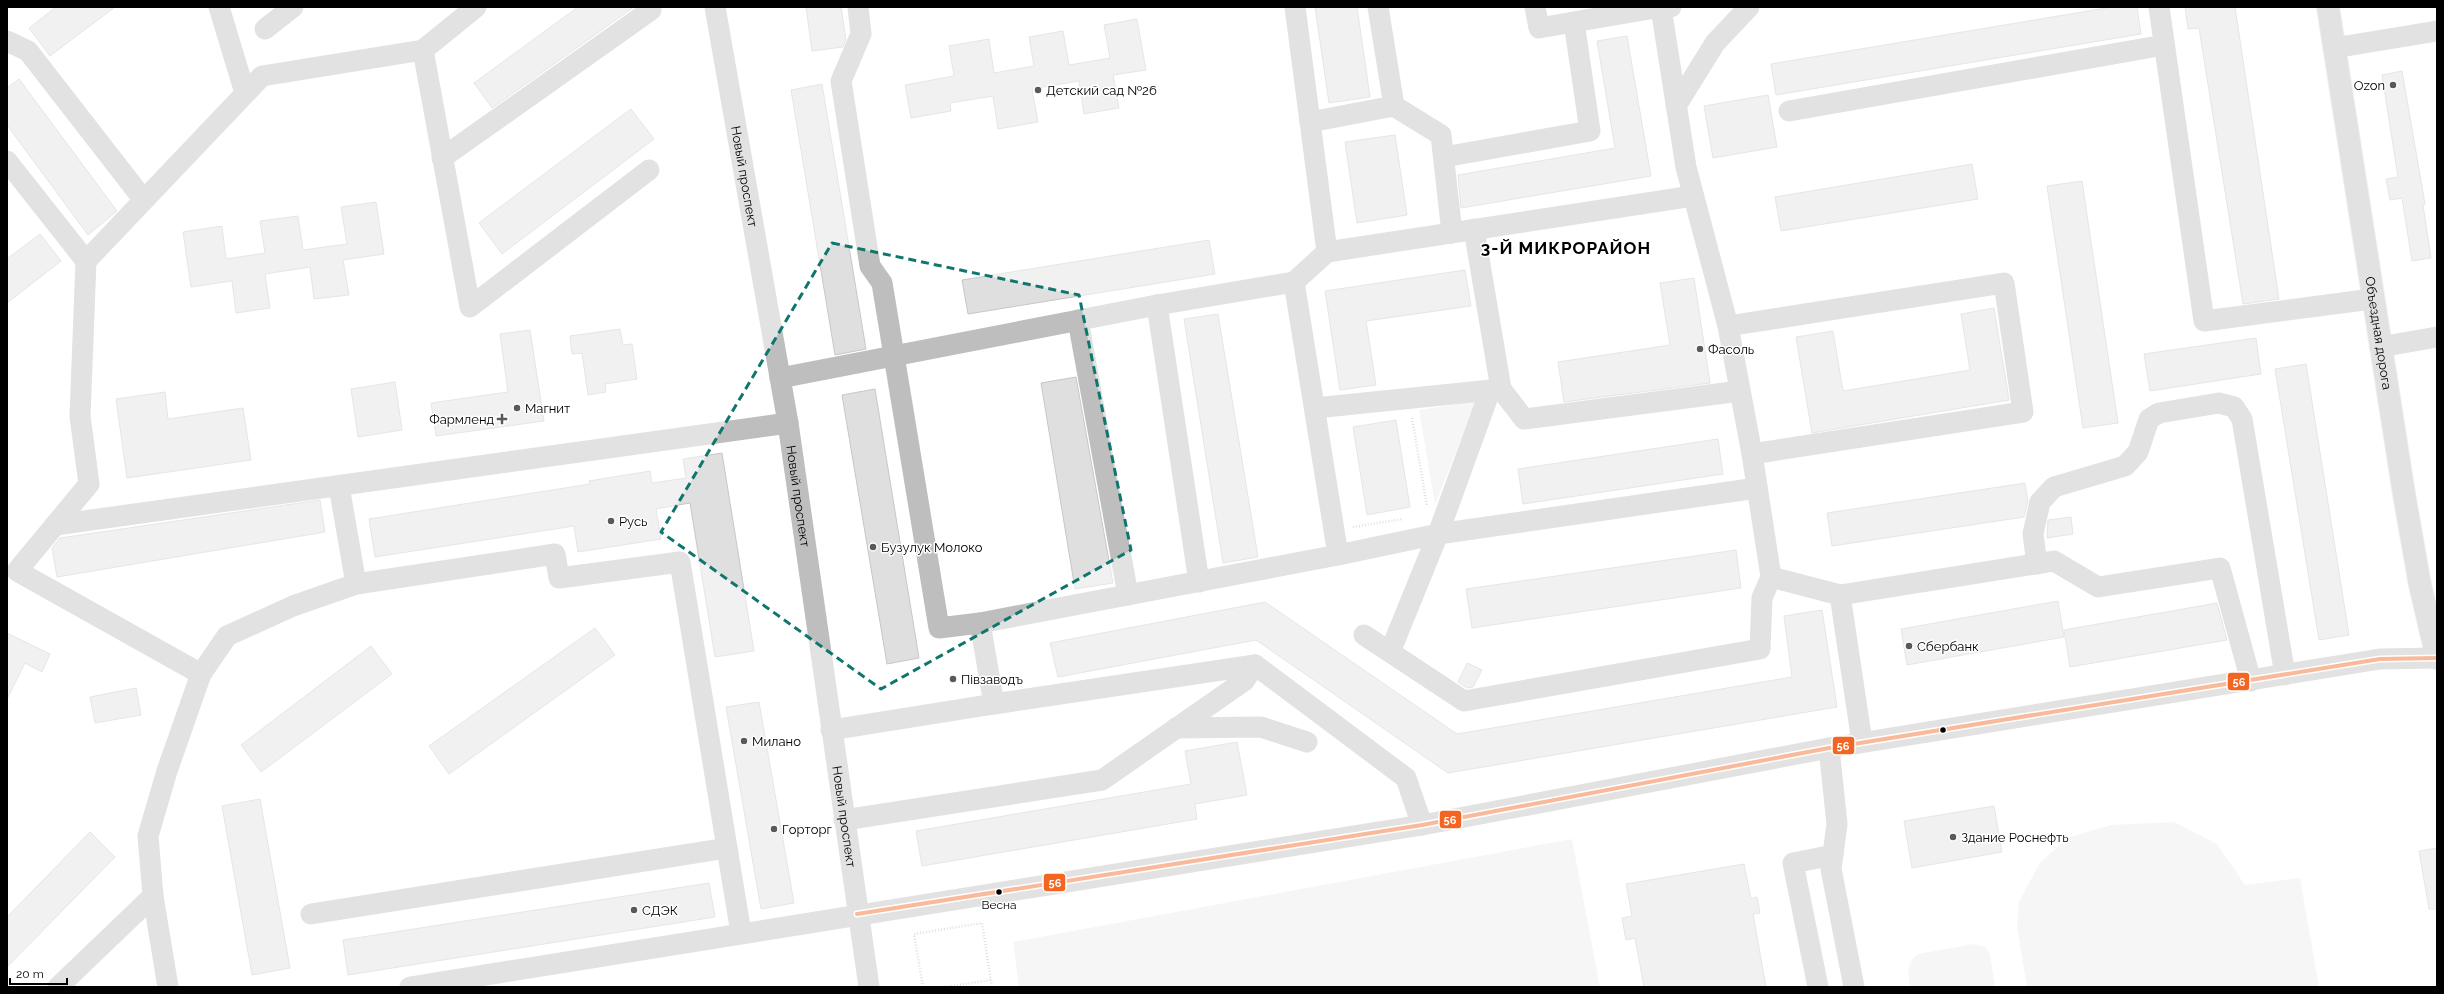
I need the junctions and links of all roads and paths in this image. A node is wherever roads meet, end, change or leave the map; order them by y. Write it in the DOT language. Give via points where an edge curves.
graph roads {
  1 [pos="219,7"];
  2 [pos="293,7"];
  3 [pos="476,7"];
  4 [pos="715,7"];
  5 [pos="858,7"];
  6 [pos="1295,7"];
  7 [pos="1378,7"];
  8 [pos="1535,7"];
  9 [pos="1664,7"];
  10 [pos="1749,7"];
  11 [pos="2159,7"];
  12 [pos="2328,7"];
  13 [pos="651,10"];
  14 [pos="1574,22"];
  15 [pos="264,29"];
  16 [pos="2437,31"];
  17 [pos="7,41"];
  18 [pos="2164,45"];
  19 [pos="2334,48"];
  20 [pos="423,50"];
  21 [pos="245,93"];
  22 [pos="1394,106"];
  23 [pos="1676,106"];
  24 [pos="1789,111"];
  25 [pos="1310,122"];
  26 [pos="1444,157"];
  27 [pos="442,158"];
  28 [pos="7,161"];
  29 [pos="649,170"];
  30 [pos="1693,196"];
  31 [pos="143,199"];
  32 [pos="1474,229"];
  33 [pos="1452,233"];
  34 [pos="1327,252"];
  35 [pos="86,261"];
  36 [pos="1294,282"];
  37 [pos="2372,299"];
  38 [pos="1157,305"];
  39 [pos="1078,320"];
  40 [pos="1728,326"];
  41 [pos="2437,338"];
  42 [pos="2380,347"];
  43 [pos="894,356"];
  44 [pos="780,378"];
  45 [pos="1496,390"];
  46 [pos="1740,391"];
  47 [pos="1315,408"];
  48 [pos="1412,416"];
  49 [pos="788,423"];
  50 [pos="1752,454"];
  51 [pos="339,486"];
  52 [pos="1757,488"];
  53 [pos="1446,512"];
  54 [pos="1352,519"];
  55 [pos="1406,519"];
  56 [pos="55,525"];
  57 [pos="1438,534"];
  58 [pos="1338,556"];
  59 [pos="2038,564"];
  60 [pos="12,569"];
  61 [pos="1771,576"];
  62 [pos="1199,582"];
  63 [pos="356,584"];
  64 [pos="1128,595"];
  65 [pos="1840,596"];
  66 [pos="980,623"];
  67 [pos="1364,635"];
  68 [pos="1390,652"];
  69 [pos="2437,658"];
  70 [pos="1256,666"];
  71 [pos="201,674"];
  72 [pos="2285,675"];
  73 [pos="2251,681"];
  74 [pos="994,704"];
  75 [pos="1176,728"];
  76 [pos="831,730"];
  77 [pos="1307,742"];
  78 [pos="1862,742"];
  79 [pos="1829,748"];
  80 [pos="844,820"];
  81 [pos="1422,825"];
  82 [pos="727,848"];
  83 [pos="1833,854"];
  84 [pos="153,896"];
  85 [pos="312,914"];
  86 [pos="857,914"];
  87 [pos="741,933"];
  88 [pos="991,980"];
  89 [pos="58,987"];
  90 [pos="168,987"];
  91 [pos="410,987"];
  92 [pos="868,987"];
  93 [pos="923,987"];
  94 [pos="945,987"];
  95 [pos="992,987"];
  96 [pos="1818,987"];
  97 [pos="1854,987"];
  1 -- 21 [label="street"];
  2 -- 15 [label="street"];
  3 -- 20 [label="street"];
  4 -- 44 [label="street, Новый проспект"];
  5 -- 43 [label="street" via="861,34 841,81 870,266 882,283"];
  6 -- 25 [label="street"];
  7 -- 22 [label="street"];
  8 -- 14 [label="street" via="1539,28"];
  9 -- 14 [label="street"];
  9 -- 23 [label="street"];
  10 -- 23 [label="street" via="1715,43"];
  11 -- 18 [label="street"];
  12 -- 19 [label="main road, Объездная дорога"];
  13 -- 27 [label="street"];
  14 -- 26 [label="street" via="1590,131"];
  16 -- 19 [label="street"];
  17 -- 31 [label="street" via="28,51"];
  18 -- 24 [label="street"];
  18 -- 37 [label="street" via="2204,321"];
  19 -- 37 [label="main road, Объездная дорога"];
  20 -- 21 [label="street" via="262,76"];
  20 -- 27 [label="street"];
  21 -- 31 [label="street"];
  22 -- 25 [label="street"];
  22 -- 26 [label="street" via="1442,135"];
  23 -- 30 [label="street"];
  25 -- 34 [label="street"];
  26 -- 33 [label="street"];
  27 -- 29 [label="street" via="470,307"];
  28 -- 35 [label="street"];
  30 -- 32 [label="street"];
  30 -- 40 [label="street"];
  31 -- 35 [label="street" via="121,227"];
  32 -- 33 [label="street"];
  32 -- 45 [label="street"];
  33 -- 34 [label="street"];
  34 -- 36 [label="street"];
  35 -- 56 [label="street" via="80,416 89,484"];
  36 -- 38 [label="street"];
  36 -- 47 [label="street"];
  37 -- 42 [label="main road, Объездная дорога"];
  38 -- 39 [label="street"];
  38 -- 62 [label="street"];
  39 -- 43 [label="street"];
  39 -- 64 [label="street"];
  40 -- 46 [label="street"];
  40 -- 50 [label="street" via="2004,283 2023,412"];
  41 -- 42 [label="street"];
  42 -- 69 [label="main road, Объездная дорога" via="2420,585"];
  43 -- 44 [label="street"];
  43 -- 66 [label="street" via="939,628"];
  44 -- 49 [label="street, Новый проспект"];
  45 -- 46 [label="street" via="1524,419"];
  45 -- 47 [label="street"];
  45 -- 53 [label="street"];
  46 -- 50 [label="street"];
  47 -- 58 [label="street"];
  48 -- 53 [label="path" via="1428,515"];
  49 -- 51 [label="street"];
  49 -- 76 [label="street, Новый проспект"];
  50 -- 52 [label="street"];
  51 -- 56 [label="street"];
  51 -- 63 [label="street"];
  52 -- 57 [label="street"];
  52 -- 61 [label="street"];
  53 -- 57 [label="street"];
  54 -- 55 [label="path" via="1353,527"];
  56 -- 60 [label="street"];
  57 -- 58 [label="street"];
  57 -- 68 [label="street"];
  58 -- 62 [label="street"];
  59 -- 65 [label="street"];
  59 -- 72 [label="street" via="2034,528 2040,502 2054,487 2125,466 2138,452 2149,419 2159,413 2219,403 2234,407 2242,419"];
  59 -- 73 [label="street" via="2054,561 2098,587 2220,568"];
  60 -- 71 [label="street"];
  61 -- 65 [label="street"];
  61 -- 68 [label="street" via="1762,598 1760,649 1464,701"];
  62 -- 64 [label="street"];
  63 -- 71 [label="street" via="293,606 227,636"];
  63 -- 82 [label="street" via="555,554 560,578 680,562"];
  64 -- 66 [label="street"];
  65 -- 78 [label="street"];
  66 -- 74 [label="street"];
  67 -- 68 [label="street"];
  69 -- 72 [label="street" via="2380,659"];
  70 -- 74 [label="street"];
  70 -- 75 [label="street" via="1244,680"];
  70 -- 81 [label="street" via="1406,778"];
  71 -- 84 [label="street" via="167,771 148,836"];
  72 -- 73 [label="street"];
  73 -- 78 [label="street"];
  74 -- 76 [label="street"];
  75 -- 77 [label="street" via="1261,728"];
  75 -- 80 [label="street" via="1102,780"];
  76 -- 80 [label="street, Новый проспект"];
  78 -- 79 [label="street"];
  79 -- 81 [label="street"];
  79 -- 83 [label="street" via="1837,824"];
  80 -- 86 [label="street, Новый проспект"];
  81 -- 86 [label="street"];
  82 -- 85 [label="street"];
  82 -- 87 [label="street"];
  83 -- 96 [label="street" via="1793,862"];
  83 -- 97 [label="street" via="1831,869"];
  84 -- 89 [label="street"];
  84 -- 90 [label="street"];
  86 -- 87 [label="street"];
  86 -- 92 [label="street, Новый проспект"];
  87 -- 91 [label="street"];
  88 -- 93 [label="path" via="982,923 914,934"];
  88 -- 94 [label="path"];
  88 -- 95 [label="path"];
}
